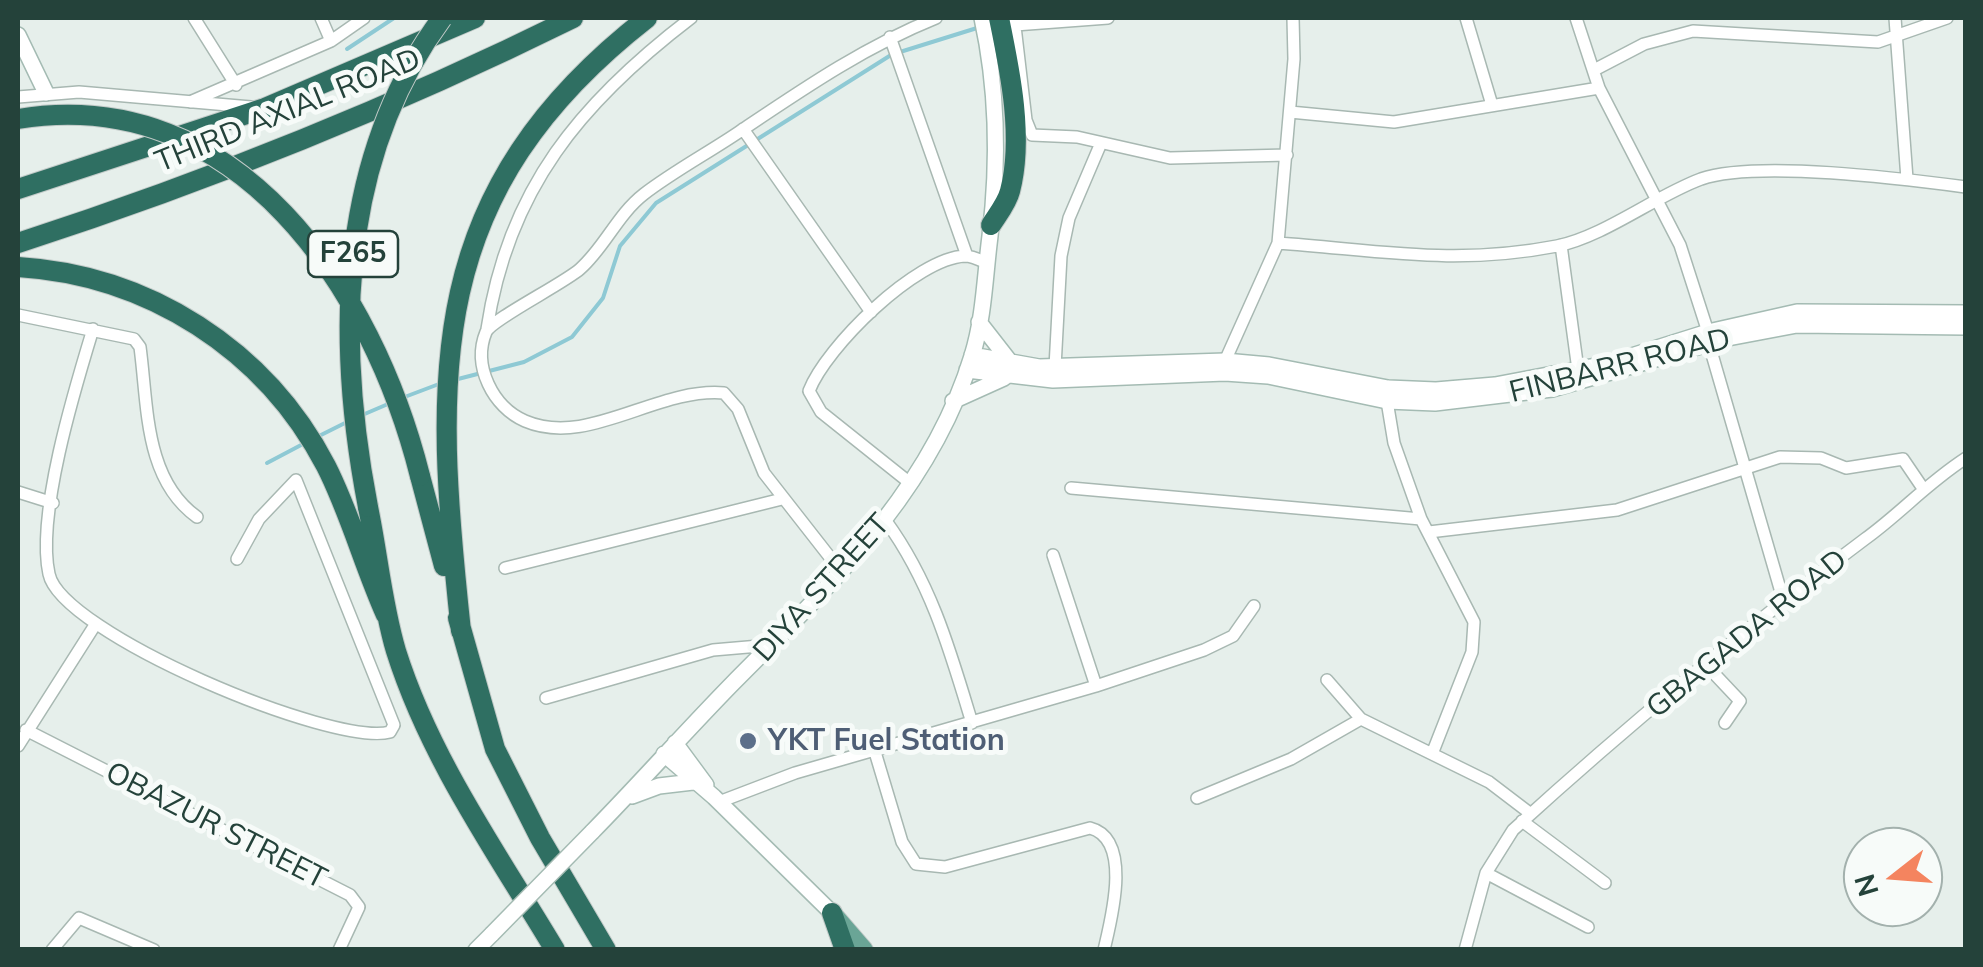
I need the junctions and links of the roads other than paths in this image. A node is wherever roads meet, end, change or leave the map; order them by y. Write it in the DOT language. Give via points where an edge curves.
graph roads {
  1 [pos="194,18"];
  2 [pos="321,18"];
  3 [pos="364,18"];
  4 [pos="442,18"];
  5 [pos="475,18"];
  6 [pos="574,18"];
  7 [pos="648,18"];
  8 [pos="691,18"];
  9 [pos="936,18"];
  10 [pos="982,18"];
  11 [pos="1108,18"];
  12 [pos="1293,18"];
  13 [pos="1466,18"];
  14 [pos="1576,18"];
  15 [pos="1895,18"];
  16 [pos="1947,18"];
  17 [pos="1011,20"];
  18 [pos="18,36"];
  19 [pos="1899,38"];
  20 [pos="331,40"];
  21 [pos="894,48"];
  22 [pos="1596,69"];
  23 [pos="236,85"];
  24 [pos="1599,88"];
  25 [pos="46,93"];
  26 [pos="18,97"];
  27 [pos="181,105"];
  28 [pos="1492,106"];
  29 [pos="265,108"];
  30 [pos="1290,112"];
  31 [pos="18,119"];
  32 [pos="746,134"];
  33 [pos="1101,143"];
  34 [pos="1287,155"];
  35 [pos="1907,179"];
  36 [pos="1966,187"];
  37 [pos="18,189"];
  38 [pos="1003,190"];
  39 [pos="1655,202"];
  40 [pos="991,225"];
  41 [pos="18,243"];
  42 [pos="1278,243"];
  43 [pos="1561,245"];
  44 [pos="968,256"];
  45 [pos="987,262"];
  46 [pos="18,267"];
  47 [pos="872,312"];
  48 [pos="1966,314"];
  49 [pos="18,315"];
  50 [pos="1797,319"];
  51 [pos="979,322"];
  52 [pos="1966,327"];
  53 [pos="93,329"];
  54 [pos="487,330"];
  55 [pos="1708,338"];
  56 [pos="1225,361"];
  57 [pos="970,363"];
  58 [pos="1009,370"];
  59 [pos="1578,370"];
  60 [pos="1044,372"];
  61 [pos="953,401"];
  62 [pos="1387,401"];
  63 [pos="1965,460"];
  64 [pos="1746,468"];
  65 [pos="910,483"];
  66 [pos="1922,487"];
  67 [pos="1071,488"];
  68 [pos="18,492"];
  69 [pos="782,499"];
  70 [pos="53,504"];
  71 [pos="197,517"];
  72 [pos="1421,520"];
  73 [pos="886,521"];
  74 [pos="1429,532"];
  75 [pos="1053,555"];
  76 [pos="237,559"];
  77 [pos="505,568"];
  78 [pos="843,574"];
  79 [pos="1783,599"];
  80 [pos="1254,606"];
  81 [pos="386,615"];
  82 [pos="95,625"];
  83 [pos="462,630"];
  84 [pos="771,644"];
  85 [pos="1706,665"];
  86 [pos="1327,680"];
  87 [pos="1096,686"];
  88 [pos="546,698"];
  89 [pos="1361,719"];
  90 [pos="972,723"];
  91 [pos="1725,723"];
  92 [pos="26,730"];
  93 [pos="18,746"];
  94 [pos="669,749"];
  95 [pos="875,752"];
  96 [pos="1432,754"];
  97 [pos="694,782"];
  98 [pos="1197,798"];
  99 [pos="716,799"];
  100 [pos="624,800"];
  101 [pos="1527,817"];
  102 [pos="1486,873"];
  103 [pos="1604,883"];
  104 [pos="832,913"];
  105 [pos="1588,927"];
  106 [pos="52,950"];
  107 [pos="154,950"];
  108 [pos="339,950"];
  109 [pos="476,950"];
  110 [pos="555,950"];
  111 [pos="606,950"];
  112 [pos="845,950"];
  113 [pos="864,950"];
  114 [pos="1104,950"];
  115 [pos="1465,950"];
  1 -- 23 [label="street"];
  2 -- 20 [label="street"];
  3 -- 20 [label="street"];
  4 -- 81 [label="highway, F265, bridge" via="383,127 355,234 348,342 354,429"];
  5 -- 29 [label="highway, THIRD AXIAL ROAD"];
  6 -- 41 [label="highway, THIRD AXIAL ROAD" via="434,87 284,149"];
  7 -- 83 [label="highway" via="578,79 521,148 476,227 447,359 446,445"];
  8 -- 54 [label="street" via="610,84 562,140 520,211 493,287"];
  9 -- 21 [label="street"];
  10 -- 38 [label="main road"];
  11 -- 17 [label="street"];
  12 -- 30 [label="street"];
  13 -- 28 [label="street"];
  14 -- 22 [label="street"];
  15 -- 19 [label="street"];
  16 -- 19 [label="street"];
  17 -- 33 [label="street" via="1028,131"];
  17 -- 38 [label="highway" via="1012,112"];
  18 -- 25 [label="main road"];
  19 -- 22 [label="street" via="1693,31 1644,44"];
  19 -- 35 [label="street"];
  20 -- 23 [label="street"];
  21 -- 32 [label="street" via="782,100"];
  21 -- 44 [label="street"];
  22 -- 24 [label="street"];
  23 -- 27 [label="street"];
  24 -- 28 [label="street"];
  24 -- 39 [label="street"];
  25 -- 26 [label="street"];
  25 -- 27 [label="street"];
  27 -- 29 [label="street"];
  28 -- 30 [label="street" via="1394,122"];
  29 -- 37 [label="highway, THIRD AXIAL ROAD"];
  30 -- 34 [label="street"];
  31 -- 83 [label="highway, bridge" via="83,114 160,132 229,167 275,203 363,320 404,413"];
  32 -- 47 [label="street"];
  32 -- 54 [label="street" via="642,195 582,268"];
  33 -- 34 [label="street" via="1170,158"];
  33 -- 60 [label="street" via="1068,218"];
  34 -- 42 [label="street"];
  35 -- 36 [label="street"];
  35 -- 39 [label="street" via="1729,174"];
  38 -- 40 [label="highway"];
  39 -- 43 [label="street"];
  39 -- 55 [label="street" via="1680,245"];
  40 -- 45 [label="main road, DIYA STREET"];
  42 -- 43 [label="street" via="1440,259"];
  42 -- 56 [label="street"];
  43 -- 59 [label="street"];
  44 -- 45 [label="street"];
  44 -- 47 [label="street" via="933,268"];
  45 -- 51 [label="main road, DIYA STREET"];
  46 -- 81 [label="highway" via="80,274 145,296 208,333 272,387 325,464"];
  47 -- 65 [label="street" via="809,391 821,412"];
  48 -- 50 [label="main road, FINBARR ROAD"];
  49 -- 53 [label="street"];
  50 -- 52 [label="main road, FINBARR ROAD"];
  50 -- 55 [label="main road, FINBARR ROAD"];
  51 -- 57 [label="main road, DIYA STREET"];
  51 -- 58 [label="main road"];
  53 -- 70 [label="street" via="67,418"];
  53 -- 71 [label="street" via="123,334 140,347 165,486"];
  54 -- 69 [label="street" via="482,369 494,397 523,420 567,430 690,393 724,393"];
  55 -- 59 [label="main road, FINBARR ROAD"];
  55 -- 62 [label="main road, FINBARR ROAD" via="1552,388"];
  55 -- 64 [label="street"];
  56 -- 59 [label="main road, FINBARR ROAD" via="1420,389"];
  56 -- 60 [label="main road, FINBARR ROAD"];
  57 -- 58 [label="main road"];
  57 -- 61 [label="main road, DIYA STREET"];
  58 -- 60 [label="main road"];
  58 -- 61 [label="main road"];
  60 -- 62 [label="main road, FINBARR ROAD" via="1268,376"];
  61 -- 65 [label="main road, DIYA STREET"];
  62 -- 72 [label="street"];
  63 -- 66 [label="street, GBAGADA ROAD"];
  64 -- 66 [label="street" via="1780,457 1821,458 1846,468 1903,459"];
  64 -- 74 [label="street" via="1618,510"];
  64 -- 79 [label="street"];
  65 -- 73 [label="main road, DIYA STREET"];
  66 -- 79 [label="street, GBAGADA ROAD" via="1868,537"];
  67 -- 72 [label="street"];
  68 -- 70 [label="street"];
  69 -- 77 [label="street"];
  69 -- 78 [label="street"];
  70 -- 82 [label="street" via="49,578 61,598"];
  72 -- 74 [label="street"];
  73 -- 78 [label="main road, DIYA STREET"];
  73 -- 90 [label="street" via="930,593"];
  74 -- 96 [label="street" via="1474,622 1472,652"];
  75 -- 87 [label="street"];
  76 -- 82 [label="street" via="259,518 296,480 394,725 390,732 296,716 230,695"];
  78 -- 84 [label="main road, DIYA STREET"];
  79 -- 85 [label="street, GBAGADA ROAD"];
  80 -- 87 [label="street" via="1233,636"];
  81 -- 110 [label="highway, F265" via="442,758"];
  82 -- 92 [label="street"];
  83 -- 111 [label="highway" via="495,749"];
  84 -- 88 [label="street" via="713,650"];
  84 -- 94 [label="main road, DIYA STREET"];
  85 -- 91 [label="street" via="1740,700"];
  85 -- 101 [label="street, GBAGADA ROAD"];
  86 -- 89 [label="street"];
  87 -- 90 [label="street"];
  89 -- 96 [label="street"];
  89 -- 98 [label="street" via="1304,753"];
  90 -- 95 [label="street"];
  92 -- 93 [label="street"];
  92 -- 108 [label="street, OBAZUR STREET" via="350,895 360,908"];
  94 -- 97 [label="main road"];
  94 -- 99 [label="main road"];
  94 -- 100 [label="main road, DIYA STREET"];
  95 -- 99 [label="street"];
  95 -- 114 [label="street" via="902,842 916,864 945,867 1090,828 1102,832 1111,846 1116,890"];
  96 -- 101 [label="street" via="1489,782"];
  97 -- 99 [label="main road"];
  97 -- 100 [label="main road"];
  99 -- 104 [label="main road"];
  100 -- 109 [label="main road, DIYA STREET, bridge"];
  101 -- 102 [label="street, GBAGADA ROAD"];
  101 -- 103 [label="street"];
  102 -- 105 [label="street"];
  102 -- 115 [label="street, GBAGADA ROAD"];
  104 -- 112 [label="highway"];
  104 -- 113 [label="main road"];
  106 -- 107 [label="street" via="79,918"];
}
